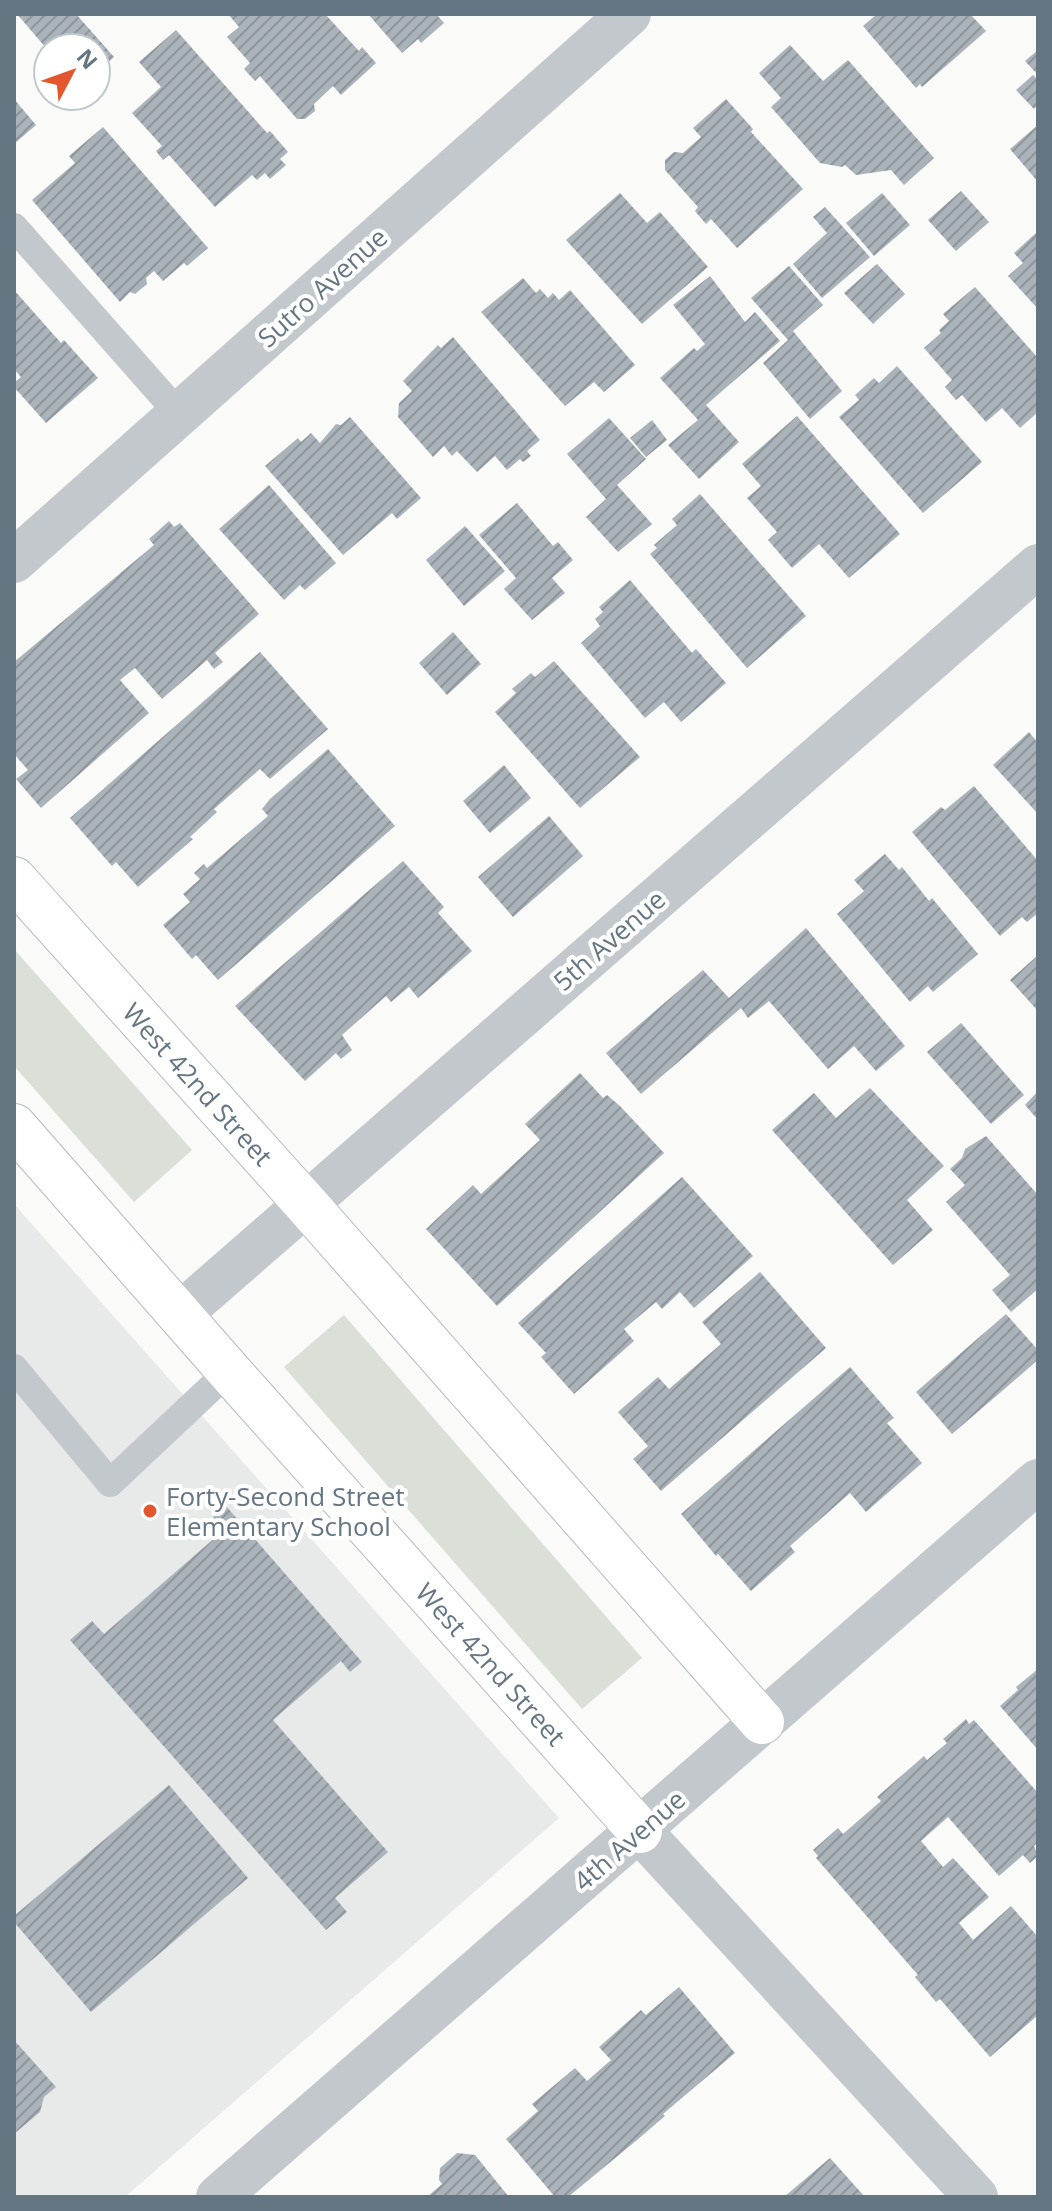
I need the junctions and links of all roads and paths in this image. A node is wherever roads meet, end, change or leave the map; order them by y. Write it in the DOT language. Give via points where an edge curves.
graph roads {
  1 [pos="629,14"];
  2 [pos="14,227"];
  3 [pos="179,414"];
  4 [pos="14,561"];
  5 [pos="1038,566"];
  6 [pos="14,879"];
  7 [pos="14,1126"];
  8 [pos="306,1204"];
  9 [pos="180,1314"];
  10 [pos="14,1368"];
  11 [pos="229,1371"];
  12 [pos="1038,1481"];
  13 [pos="762,1722"];
  14 [pos="640,1831"];
  15 [pos="218,2197"];
  16 [pos="976,2197"];
  1 -- 3 [label="street, Sutro Avenue"];
  2 -- 3 [label="lane"];
  3 -- 4 [label="street, Sutro Avenue"];
  5 -- 8 [label="street, 5th Avenue"];
  6 -- 8 [label="street, West 42nd Street"];
  7 -- 9 [label="street, West 42nd Street"];
  8 -- 9 [label="street, 5th Avenue"];
  8 -- 13 [label="street, West 42nd Street"];
  9 -- 11 [label="street, West 42nd Street"];
  10 -- 11 [label="lane" via="110,1483"];
  11 -- 14 [label="street, West 42nd Street"];
  12 -- 13 [label="street, 4th Avenue"];
  13 -- 14 [label="street, 4th Avenue"];
  14 -- 15 [label="street, 4th Avenue"];
  14 -- 16 [label="street, West 42nd Street"];
}
